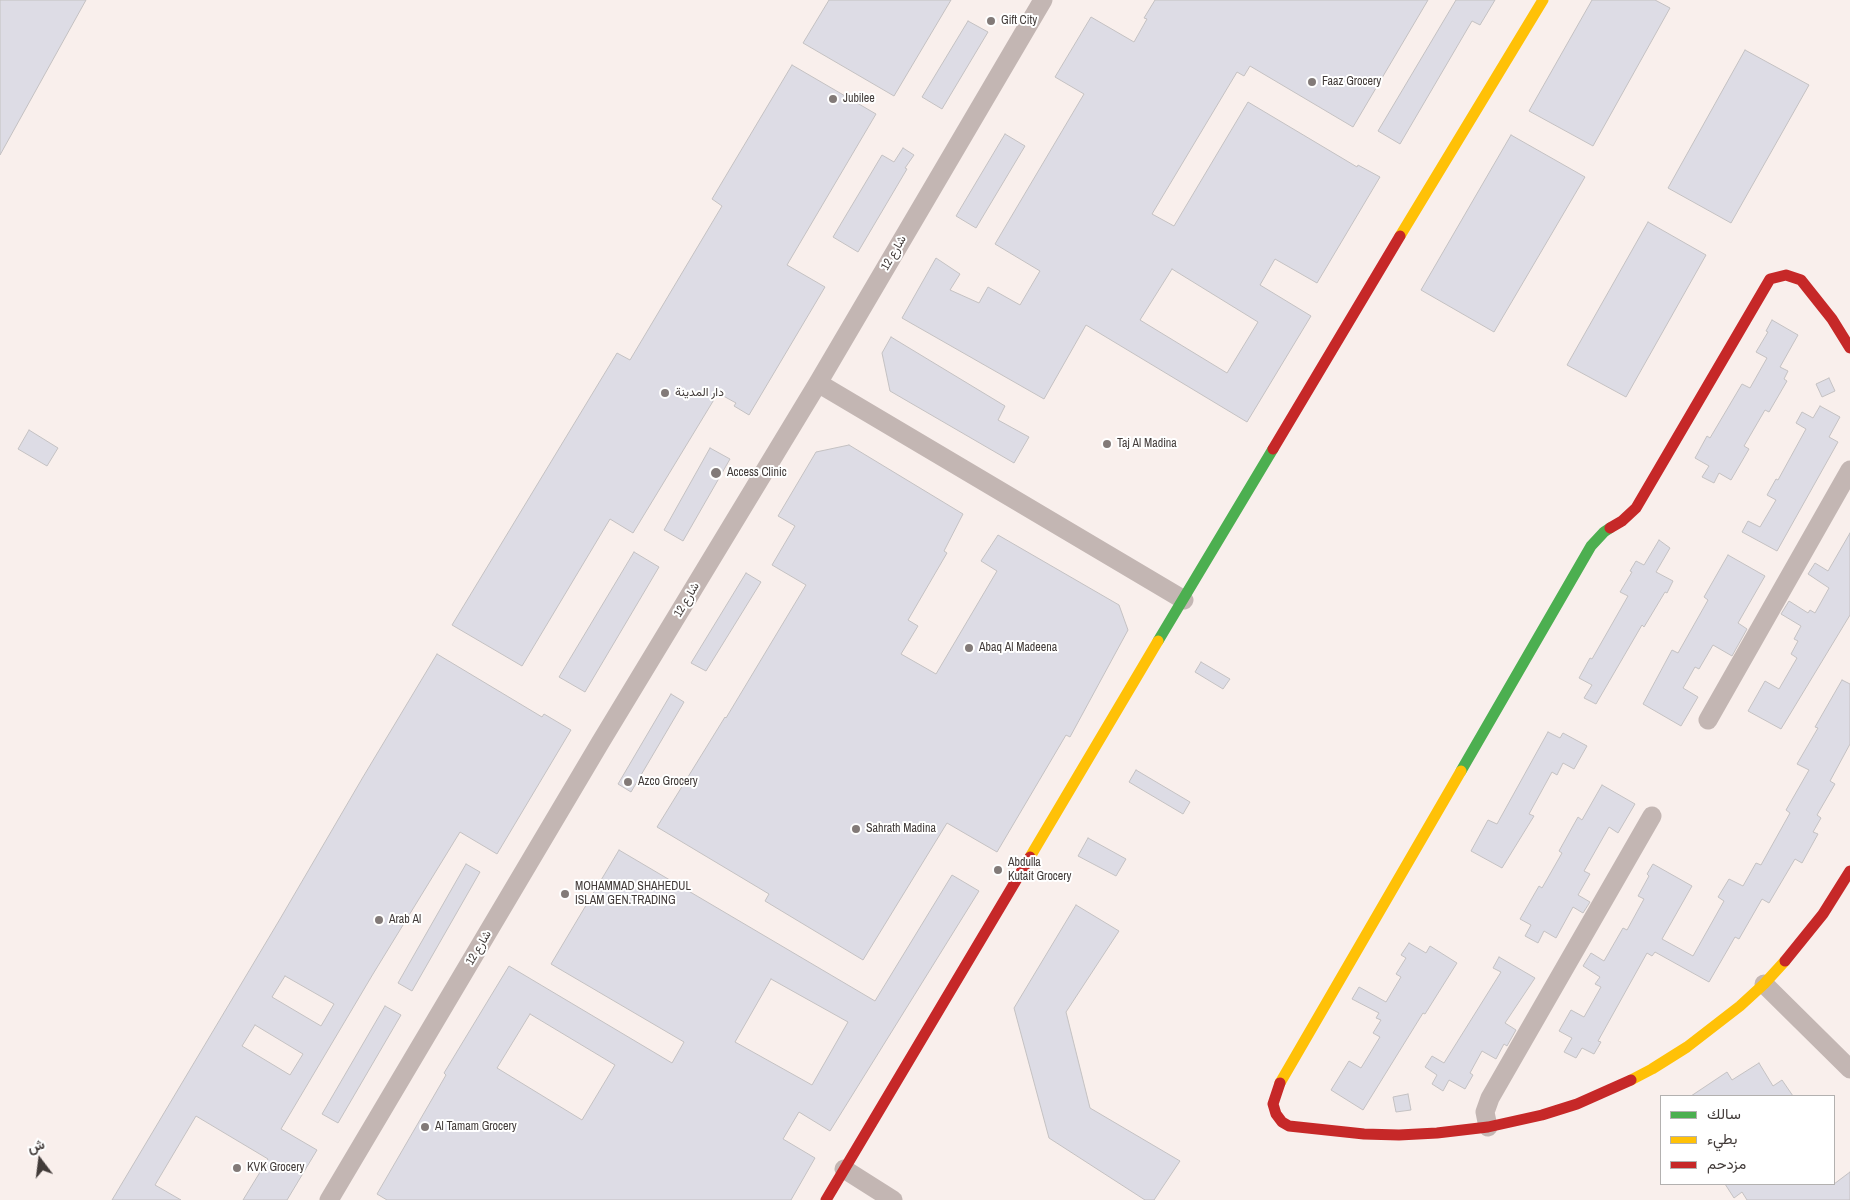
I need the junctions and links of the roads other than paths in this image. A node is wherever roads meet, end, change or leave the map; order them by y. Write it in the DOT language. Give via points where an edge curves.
graph roads {
  1 [pos="1043,0"];
  2 [pos="1543,0"];
  3 [pos="1850,348"];
  4 [pos="818,383"];
  5 [pos="1850,470"];
  6 [pos="1184,600"];
  7 [pos="1708,720"];
  8 [pos="1652,816"];
  9 [pos="1850,871"];
  10 [pos="1764,984"];
  11 [pos="1850,1069"];
  12 [pos="1488,1127"];
  13 [pos="844,1169"];
  14 [pos="328,1200"];
  15 [pos="826,1200"];
  16 [pos="894,1200"];
  1 -- 4 [label="street, شارع 12"];
  2 -- 6 [label="street"];
  3 -- 12 [label="street" via="1801,280 1786,275 1770,279 1765,285 1636,508 1591,546 1280,1084 1273,1104 1276,1114 1289,1126 1399,1135"];
  4 -- 6 [label="street"];
  4 -- 14 [label="street, شارع 12"];
  5 -- 7 [label="street"];
  6 -- 13 [label="street"];
  8 -- 12 [label="street" via="1490,1098 1485,1112"];
  9 -- 10 [label="street" via="1811,931"];
  10 -- 11 [label="street"];
  10 -- 12 [label="street" via="1720,1023 1652,1069 1577,1104"];
  13 -- 15 [label="street"];
  13 -- 16 [label="street"];
}
